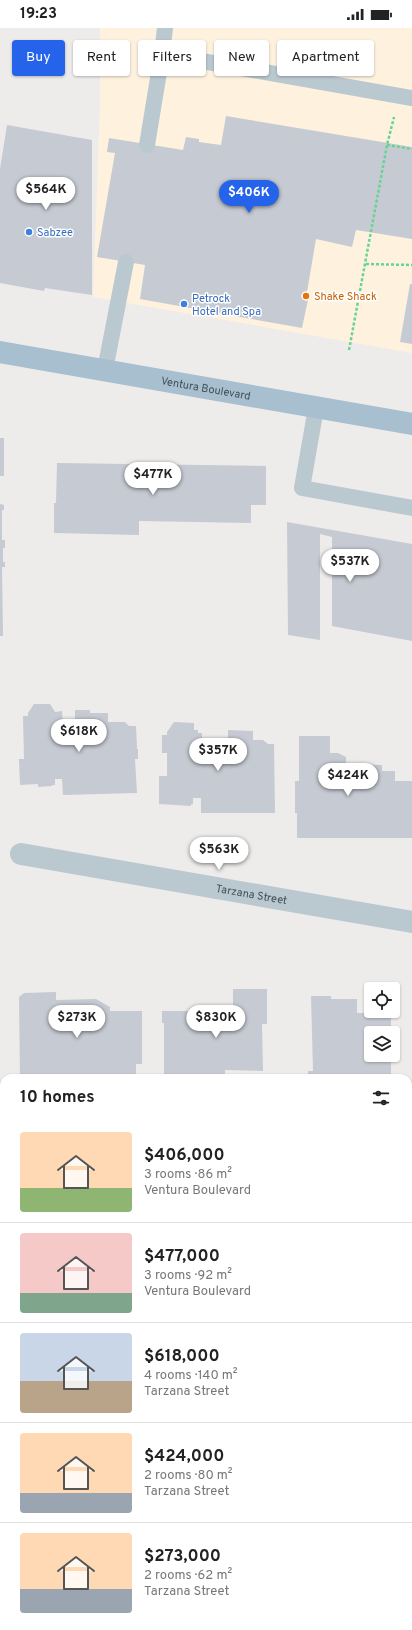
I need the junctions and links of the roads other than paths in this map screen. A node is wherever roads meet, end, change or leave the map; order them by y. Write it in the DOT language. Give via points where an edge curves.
graph roads {
  1 [pos="165,28"];
  2 [pos="164,40"];
  3 [pos="206,62"];
  4 [pos="158,76"];
  5 [pos="412,98"];
  6 [pos="147,145"];
  7 [pos="126,262"];
  8 [pos="0,352"];
  9 [pos="105,370"];
  10 [pos="316,408"];
  11 [pos="412,424"];
  12 [pos="412,508"];
  13 [pos="21,854"];
  14 [pos="412,922"];
  1 -- 2 [label="lane"];
  3 -- 5 [label="lane"];
  4 -- 6 [label="lane"];
  7 -- 9 [label="lane"];
  8 -- 9 [label="main road, Ventura Boulevard"];
  9 -- 10 [label="main road, Ventura Boulevard"];
  10 -- 11 [label="main road, Ventura Boulevard"];
  10 -- 12 [label="lane" via="302,488"];
  13 -- 14 [label="street, Tarzana Street"];
}
